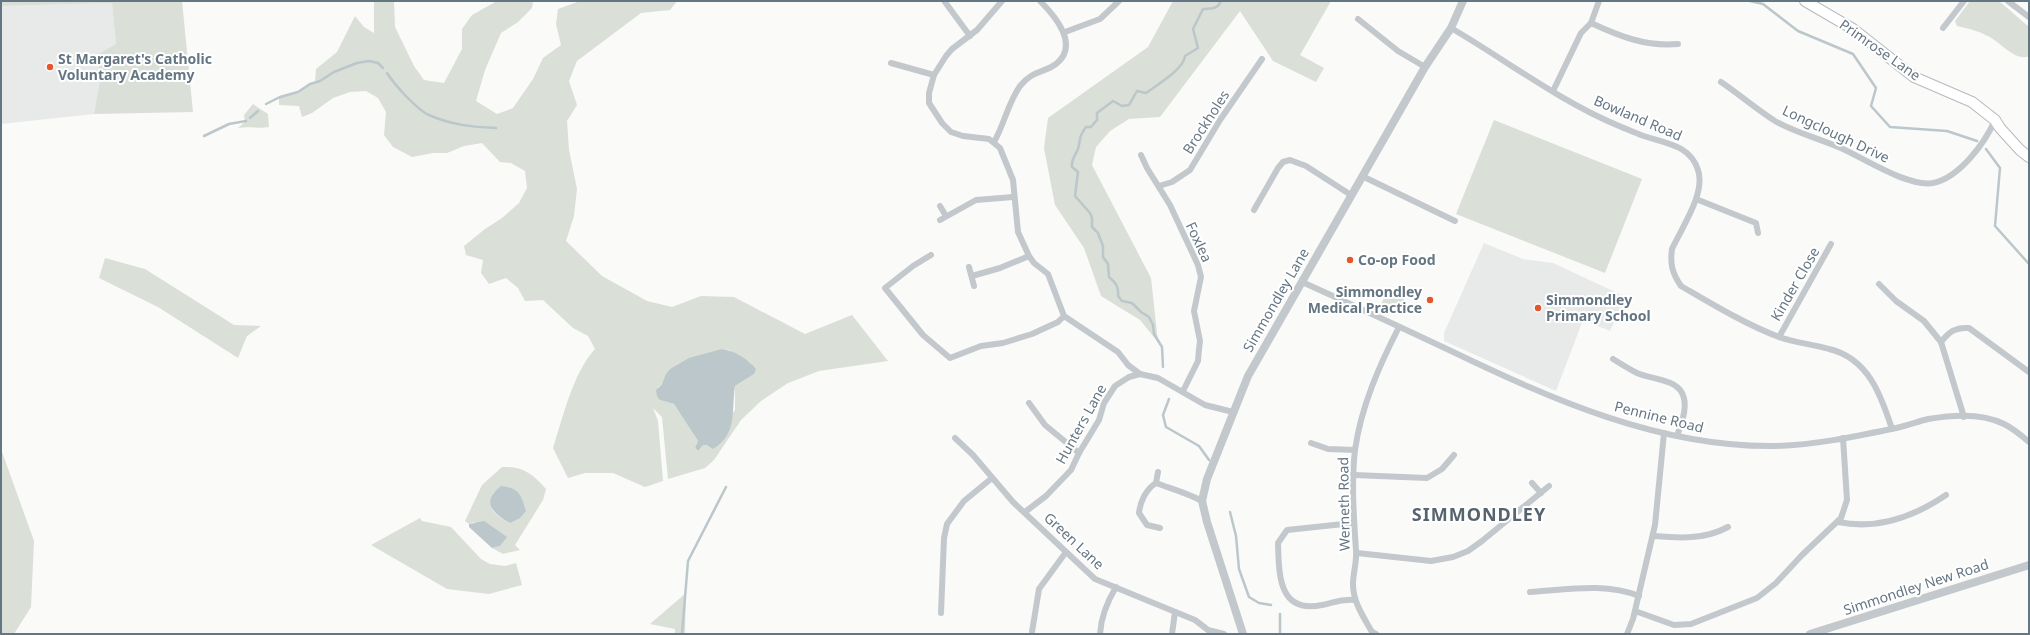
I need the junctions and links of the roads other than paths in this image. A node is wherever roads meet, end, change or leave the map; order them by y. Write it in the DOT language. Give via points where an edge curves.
graph roads {
  1 [pos="1002,1"];
  2 [pos="1040,1"];
  3 [pos="1119,1"];
  4 [pos="1463,1"];
  5 [pos="1599,1"];
  6 [pos="1805,1"];
  7 [pos="1964,1"];
  8 [pos="2008,1"];
  9 [pos="945,2"];
  10 [pos="2029,17"];
  11 [pos="1358,20"];
  12 [pos="1591,23"];
  13 [pos="1451,28"];
  14 [pos="1943,28"];
  15 [pos="1065,32"];
  16 [pos="970,36"];
  17 [pos="1678,44"];
  18 [pos="1262,59"];
  19 [pos="891,63"];
  20 [pos="1425,67"];
  21 [pos="934,75"];
  22 [pos="1721,82"];
  23 [pos="1553,91"];
  24 [pos="1995,120"];
  25 [pos="994,142"];
  26 [pos="1142,155"];
  27 [pos="2029,157"];
  28 [pos="1362,176"];
  29 [pos="1159,186"];
  30 [pos="1351,195"];
  31 [pos="1014,197"];
  32 [pos="1696,199"];
  33 [pos="940,206"];
  34 [pos="1254,210"];
  35 [pos="946,216"];
  36 [pos="940,220"];
  37 [pos="1455,221"];
  38 [pos="1758,233"];
  39 [pos="1832,244"];
  40 [pos="931,255"];
  41 [pos="1029,256"];
  42 [pos="969,267"];
  43 [pos="972,276"];
  44 [pos="1302,282"];
  45 [pos="1879,284"];
  46 [pos="974,286"];
  47 [pos="1064,316"];
  48 [pos="1399,327"];
  49 [pos="1779,337"];
  50 [pos="1941,342"];
  51 [pos="1613,359"];
  52 [pos="2029,372"];
  53 [pos="1140,374"];
  54 [pos="1183,391"];
  55 [pos="1029,404"];
  56 [pos="1233,412"];
  57 [pos="1964,416"];
  58 [pos="1892,429"];
  59 [pos="1664,433"];
  60 [pos="1677,436"];
  61 [pos="955,438"];
  62 [pos="1843,438"];
  63 [pos="2029,442"];
  64 [pos="1311,443"];
  65 [pos="1355,450"];
  66 [pos="1079,453"];
  67 [pos="1454,454"];
  68 [pos="1158,472"];
  69 [pos="1354,474"];
  70 [pos="992,478"];
  71 [pos="1156,483"];
  72 [pos="1532,483"];
  73 [pos="1549,486"];
  74 [pos="1541,493"];
  75 [pos="1946,495"];
  76 [pos="1202,501"];
  77 [pos="1025,512"];
  78 [pos="1838,522"];
  79 [pos="1353,523"];
  80 [pos="1728,527"];
  81 [pos="1160,528"];
  82 [pos="1653,536"];
  83 [pos="1066,552"];
  84 [pos="1357,553"];
  85 [pos="2029,565"];
  86 [pos="1116,587"];
  87 [pos="1530,592"];
  88 [pos="1639,596"];
  89 [pos="1355,600"];
  90 [pos="1635,611"];
  91 [pos="1175,612"];
  92 [pos="941,613"];
  93 [pos="1032,632"];
  94 [pos="1100,634"];
  95 [pos="1172,634"];
  96 [pos="1224,634"];
  97 [pos="1243,634"];
  98 [pos="1376,634"];
  99 [pos="1627,634"];
  100 [pos="1810,634"];
  1 -- 16 [label="street"];
  2 -- 15 [label="street"];
  3 -- 15 [label="street" via="1100,19"];
  4 -- 13 [label="street, Simmondley Lane"];
  5 -- 12 [label="street"];
  6 -- 24 [label="main road, Primrose Lane" via="1853,29 1914,77 1972,102"];
  7 -- 14 [label="street"];
  8 -- 10 [label="street"];
  9 -- 16 [label="street"];
  11 -- 20 [label="street"];
  12 -- 17 [label="street" via="1622,37 1642,42"];
  12 -- 23 [label="street" via="1581,33"];
  13 -- 20 [label="street, Simmondley Lane"];
  13 -- 23 [label="street, Bowland Road"];
  15 -- 25 [label="street" via="1066,51 1062,58 1056,65 1035,73 1020,86"];
  16 -- 21 [label="street" via="952,49"];
  18 -- 29 [label="street, Brockholes" via="1220,120 1190,170 1172,182"];
  19 -- 21 [label="street"];
  20 -- 28 [label="street, Simmondley Lane"];
  21 -- 25 [label="street" via="929,103 942,123 951,132"];
  22 -- 24 [label="street, Longclough Drive" via="1777,122 1844,149 1888,172 1917,183 1932,183 1948,176 1988,137"];
  23 -- 32 [label="street, Bowland Road" via="1603,119 1678,146 1690,156 1698,168 1700,181"];
  24 -- 27 [label="main road, Primrose Lane"];
  25 -- 31 [label="street" via="1003,152 1008,165 1013,180"];
  26 -- 29 [label="street, Foxlea"];
  28 -- 30 [label="street, Simmondley Lane"];
  28 -- 37 [label="street"];
  29 -- 54 [label="street, Foxlea" via="1198,265 1201,277 1194,311 1200,349 1198,361"];
  30 -- 34 [label="street" via="1306,166 1290,160 1283,162 1278,168"];
  30 -- 44 [label="street, Simmondley Lane"];
  31 -- 35 [label="street" via="976,200"];
  31 -- 41 [label="street" via="1018,232"];
  32 -- 38 [label="street" via="1756,223"];
  32 -- 49 [label="street, Bowland Road" via="1672,249 1672,273 1681,286"];
  33 -- 35 [label="street"];
  35 -- 36 [label="street"];
  39 -- 49 [label="street, Kinder Close"];
  40 -- 47 [label="street" via="885,288 923,335 950,358 981,346 1003,343 1032,334 1058,322"];
  41 -- 43 [label="street"];
  41 -- 47 [label="street" via="1048,274"];
  42 -- 43 [label="street"];
  43 -- 46 [label="street"];
  44 -- 48 [label="street, Pennine Road"];
  44 -- 56 [label="street, Simmondley Lane" via="1248,376"];
  45 -- 50 [label="street" via="1896,301 1924,322"];
  47 -- 53 [label="street" via="1118,352 1128,365"];
  48 -- 59 [label="street, Pennine Road" via="1546,396 1606,417"];
  48 -- 65 [label="street, Werneth Road" via="1370,389"];
  49 -- 58 [label="street, Bowland Road" via="1830,349 1848,357 1863,369 1880,394"];
  50 -- 52 [label="street" via="1948,332 1960,327 1969,328"];
  50 -- 57 [label="street"];
  51 -- 60 [label="street" via="1638,374 1678,388 1683,394 1685,404"];
  53 -- 54 [label="street" via="1158,378"];
  53 -- 66 [label="street, Hunters Lane" via="1129,377 1115,386"];
  54 -- 56 [label="street" via="1205,405"];
  55 -- 66 [label="street" via="1045,425"];
  56 -- 76 [label="street, Simmondley Lane" via="1207,479"];
  57 -- 58 [label="street, Pennine Road" via="1926,419"];
  57 -- 63 [label="street, Pennine Road" via="2002,423"];
  58 -- 62 [label="street, Pennine Road"];
  59 -- 60 [label="street, Pennine Road"];
  59 -- 82 [label="street"];
  60 -- 62 [label="street, Pennine Road" via="1728,444 1775,446"];
  61 -- 70 [label="street, Green Lane"];
  62 -- 78 [label="street" via="1847,500"];
  64 -- 65 [label="street" via="1328,449"];
  65 -- 69 [label="street, Werneth Road"];
  66 -- 77 [label="street, Hunters Lane" via="1071,470 1046,496"];
  67 -- 69 [label="street" via="1442,469 1427,478"];
  68 -- 71 [label="street"];
  69 -- 79 [label="street, Werneth Road"];
  70 -- 77 [label="street, Green Lane"];
  70 -- 92 [label="street" via="964,501 947,524 944,538"];
  71 -- 76 [label="street" via="1183,491"];
  71 -- 81 [label="street" via="1142,500 1139,513 1147,525"];
  72 -- 74 [label="street"];
  73 -- 74 [label="street"];
  74 -- 84 [label="street" via="1482,541 1453,557 1431,561"];
  75 -- 78 [label="street" via="1921,510 1876,524"];
  76 -- 97 [label="street, Simmondley Lane"];
  77 -- 83 [label="street, Green Lane"];
  78 -- 90 [label="street" via="1776,583 1757,598 1690,624 1674,625"];
  79 -- 84 [label="street, Werneth Road"];
  79 -- 89 [label="street" via="1287,530 1278,543 1283,589 1290,600 1303,606 1321,605 1340,599"];
  80 -- 82 [label="street" via="1718,533 1687,539"];
  82 -- 88 [label="street"];
  83 -- 86 [label="street, Green Lane" via="1095,579"];
  83 -- 93 [label="street" via="1038,589"];
  84 -- 89 [label="street, Werneth Road" via="1353,584"];
  85 -- 100 [label="street, Simmondley New Road"];
  86 -- 91 [label="street, Green Lane"];
  86 -- 94 [label="street" via="1100,621"];
  87 -- 88 [label="street" via="1605,589 1620,590"];
  88 -- 90 [label="street"];
  89 -- 98 [label="street, Werneth Road" via="1372,632"];
  90 -- 99 [label="street"];
  91 -- 95 [label="street"];
  91 -- 96 [label="street, Green Lane" via="1195,620 1208,630"];
}
